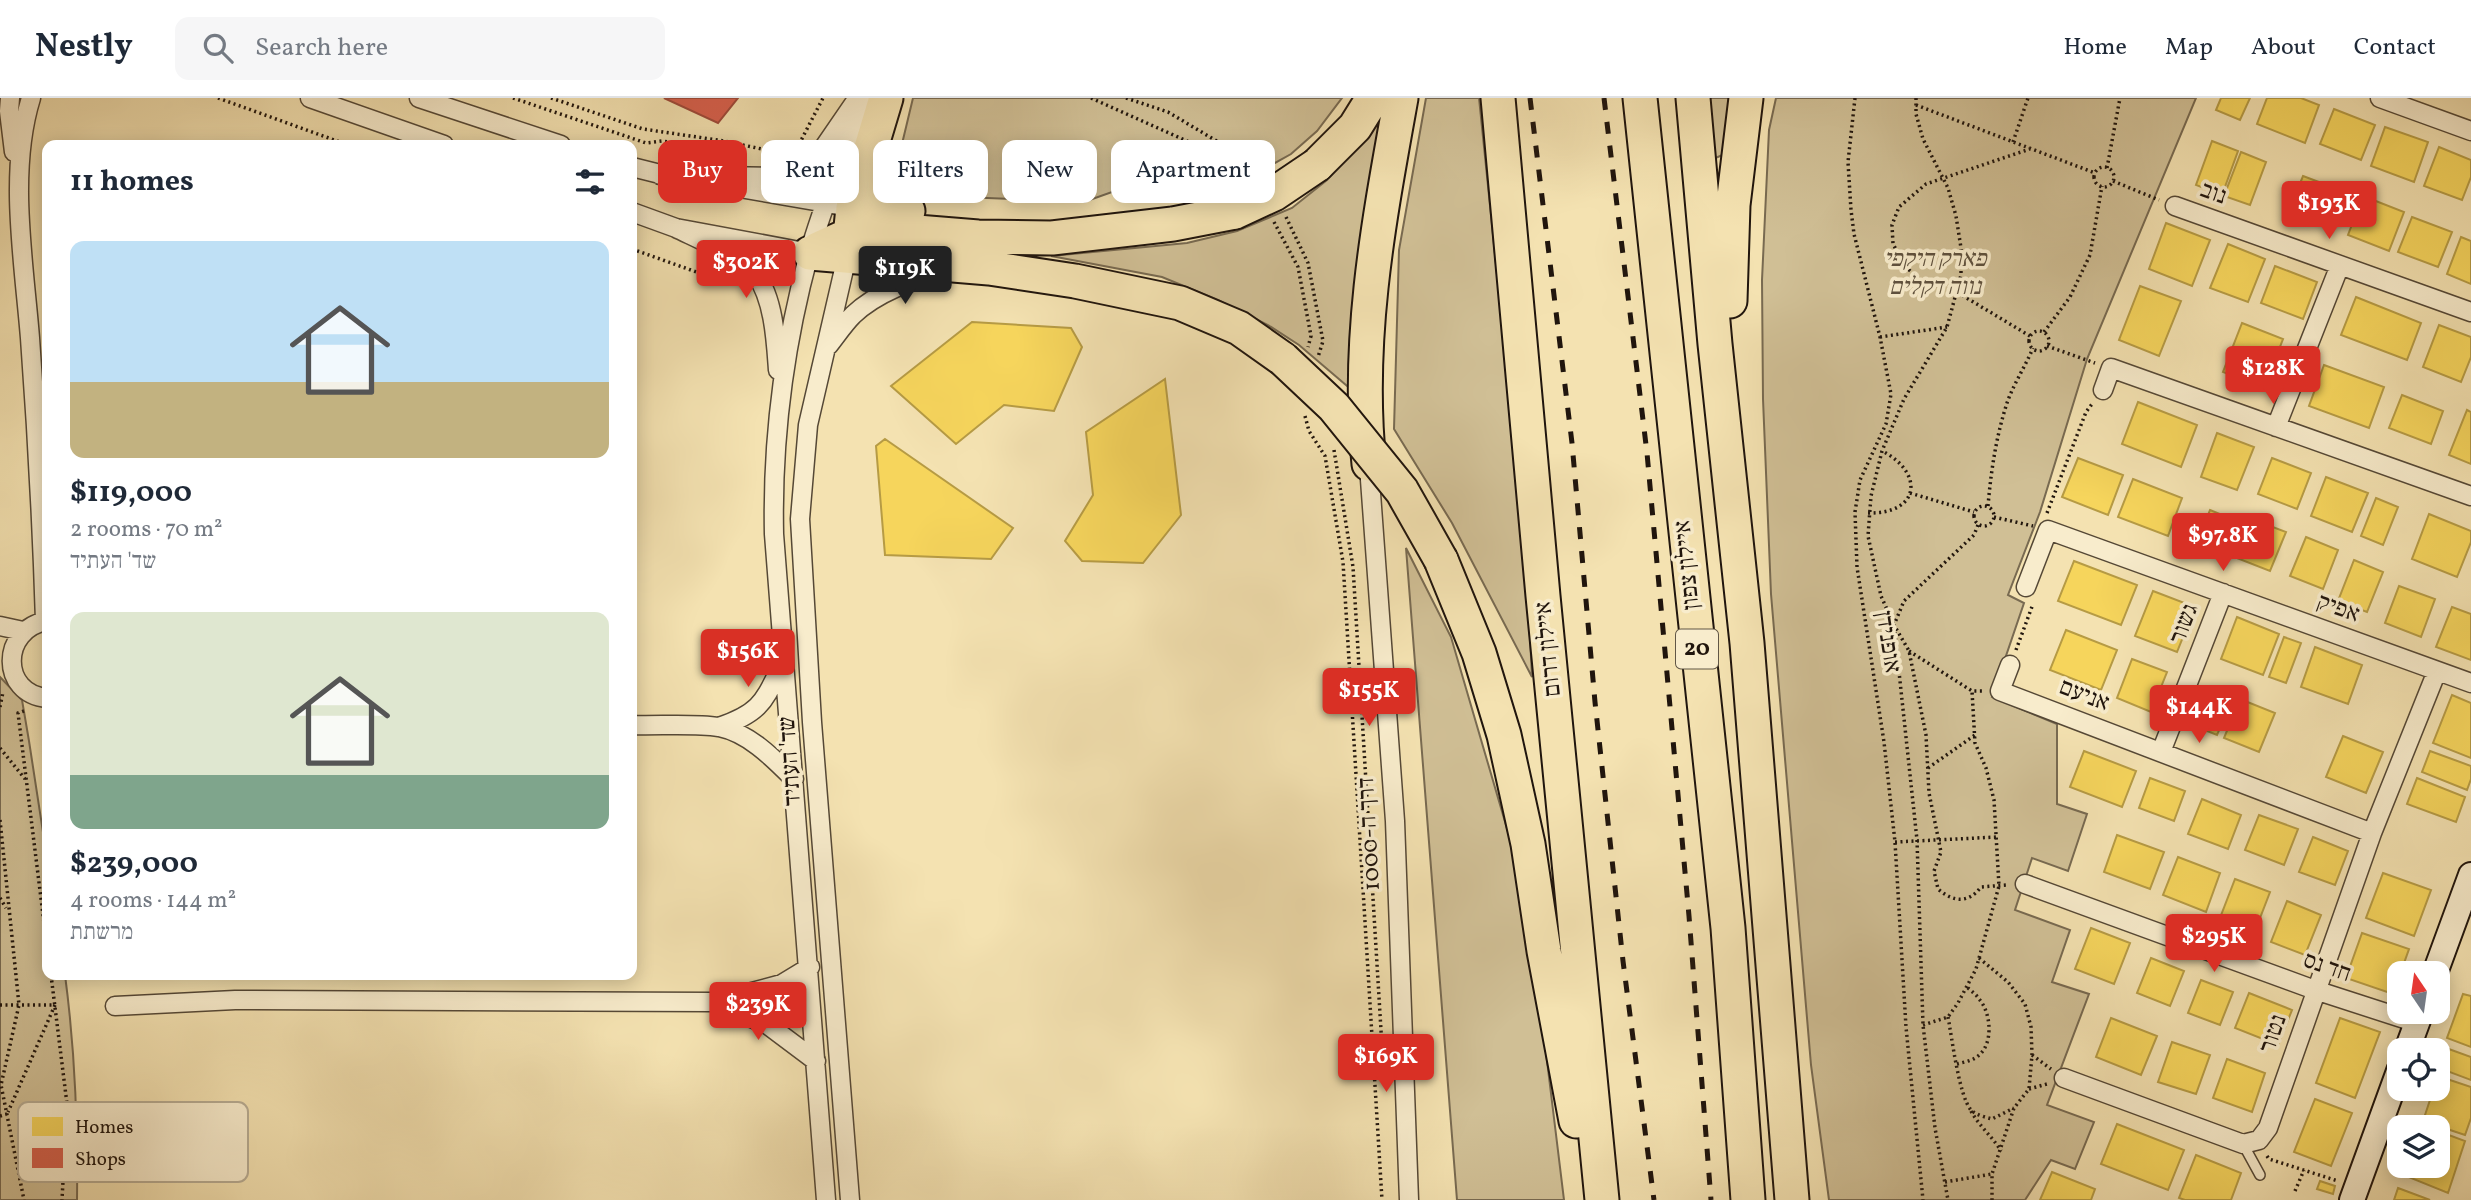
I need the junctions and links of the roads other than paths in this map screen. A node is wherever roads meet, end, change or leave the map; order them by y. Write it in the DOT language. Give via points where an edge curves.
graph roads {
  1 [pos="10,98"];
  2 [pos="31,98"];
  3 [pos="310,98"];
  4 [pos="419,98"];
  5 [pos="858,98"];
  6 [pos="863,98"];
  7 [pos="886,98"];
  8 [pos="1373,98"];
  9 [pos="1401,98"];
  10 [pos="1498,98"];
  11 [pos="1640,98"];
  12 [pos="1693,98"];
  13 [pos="1746,98"];
  14 [pos="2380,98"];
  15 [pos="2420,105"];
  16 [pos="2471,131"];
  17 [pos="430,140"];
  18 [pos="546,140"];
  19 [pos="637,168"];
  20 [pos="658,174"];
  21 [pos="747,176"];
  22 [pos="19,179"];
  23 [pos="747,201"];
  24 [pos="2175,206"];
  25 [pos="637,214"];
  26 [pos="676,228"];
  27 [pos="848,232"];
  28 [pos="810,253"];
  29 [pos="2340,265"];
  30 [pos="989,268"];
  31 [pos="2471,313"];
  32 [pos="824,351"];
  33 [pos="2103,390"];
  34 [pos="780,396"];
  35 [pos="2276,427"];
  36 [pos="1369,466"];
  37 [pos="2471,496"];
  38 [pos="42,520"];
  39 [pos="2026,587"];
  40 [pos="2223,593"];
  41 [pos="42,622"];
  42 [pos="0,626"];
  43 [pos="23,631"];
  44 [pos="1747,643"];
  45 [pos="784,661"];
  46 [pos="6,662"];
  47 [pos="2010,665"];
  48 [pos="2437,671"];
  49 [pos="2471,683"];
  50 [pos="42,697"];
  51 [pos="637,725"];
  52 [pos="719,727"];
  53 [pos="2161,752"];
  54 [pos="794,779"];
  55 [pos="2372,833"];
  56 [pos="2025,884"];
  57 [pos="2468,890"];
  58 [pos="2440,961"];
  59 [pos="810,967"];
  60 [pos="2315,990"];
  61 [pos="714,1002"];
  62 [pos="115,1006"];
  63 [pos="2387,1009"];
  64 [pos="816,1061"];
  65 [pos="2064,1078"];
  66 [pos="2388,1101"];
  67 [pos="2251,1141"];
  68 [pos="2260,1175"];
  69 [pos="2354,1193"];
  70 [pos="826,1200"];
  71 [pos="850,1200"];
  72 [pos="1409,1200"];
  73 [pos="1590,1200"];
  74 [pos="1602,1200"];
  75 [pos="1748,1200"];
  76 [pos="1792,1200"];
  1 -- 22 [label="street"];
  2 -- 22 [label="street"];
  3 -- 17 [label="street"];
  4 -- 18 [label="street"];
  5 -- 21 [label="street" via="808,169 779,177"];
  6 -- 27 [label="street, שד' העתיד"];
  7 -- 27 [label="highway"];
  8 -- 27 [label="highway, bridge" via="1355,127 1317,165 1274,194 1240,199 1172,224"];
  9 -- 36 [label="highway" via="1376,238 1366,331 1364,415"];
  10 -- 74 [label="highway, איילון דרום"];
  11 -- 75 [label="highway, איילון צפון / 20" via="1728,928"];
  12 -- 44 [label="highway"];
  13 -- 44 [label="highway" via="1733,205 1729,336"];
  14 -- 15 [label="street"];
  15 -- 16 [label="street"];
  19 -- 20 [label="street"];
  22 -- 38 [label="street"];
  23 -- 27 [label="street"];
  24 -- 29 [label="street, נוב"];
  25 -- 26 [label="street"];
  26 -- 28 [label="street"];
  26 -- 34 [label="street" via="755,273 774,325"];
  27 -- 28 [label="highway"];
  27 -- 28 [label="street, שד' העתיד"];
  27 -- 30 [label="highway"];
  27 -- 32 [label="street, שד' העתיד"];
  28 -- 34 [label="street, שד' העתיד"];
  29 -- 31 [label="street, נוב"];
  29 -- 35 [label="street"];
  30 -- 32 [label="street" via="928,276 877,297 853,315"];
  30 -- 73 [label="highway, bridge" via="1180,303 1239,328 1294,358 1402,492 1441,560 1479,653 1504,735 1528,844"];
  32 -- 71 [label="street, שד' העתיד" via="808,425 800,519"];
  33 -- 35 [label="street" via="2111,368"];
  34 -- 45 [label="street, שד' העתיד" via="773,480"];
  35 -- 37 [label="street"];
  36 -- 72 [label="street, דרך ה-1000" via="1395,821"];
  39 -- 40 [label="street, אפיק" via="2045,529"];
  40 -- 48 [label="street, אפיק"];
  40 -- 53 [label="street, גשור"];
  41 -- 43 [label="street"];
  42 -- 43 [label="street"];
  43 -- 46 [label="street"];
  44 -- 76 [label="highway"];
  45 -- 52 [label="street" via="764,701 745,719"];
  45 -- 54 [label="street, שד' העתיד"];
  46 -- 50 [label="street" via="22,687"];
  47 -- 53 [label="street, אניעם" via="2000,691"];
  48 -- 49 [label="street, אפיק"];
  48 -- 55 [label="street, נטור"];
  51 -- 52 [label="street"];
  52 -- 54 [label="street" via="756,745"];
  53 -- 55 [label="street, אניעם"];
  54 -- 59 [label="street, שד' העתיד"];
  55 -- 60 [label="street, נטור"];
  56 -- 60 [label="street, חד נס"];
  57 -- 58 [label="street"];
  59 -- 61 [label="street" via="782,984"];
  59 -- 64 [label="street, שד' העתיד"];
  60 -- 63 [label="street, חד נס"];
  60 -- 67 [label="street, נטור" via="2268,1128"];
  61 -- 62 [label="street" via="235,1000"];
  61 -- 64 [label="street" via="768,1026"];
  64 -- 70 [label="street, שד' העתיד"];
  65 -- 67 [label="street"];
  66 -- 69 [label="street"];
  67 -- 68 [label="lane"];
}
